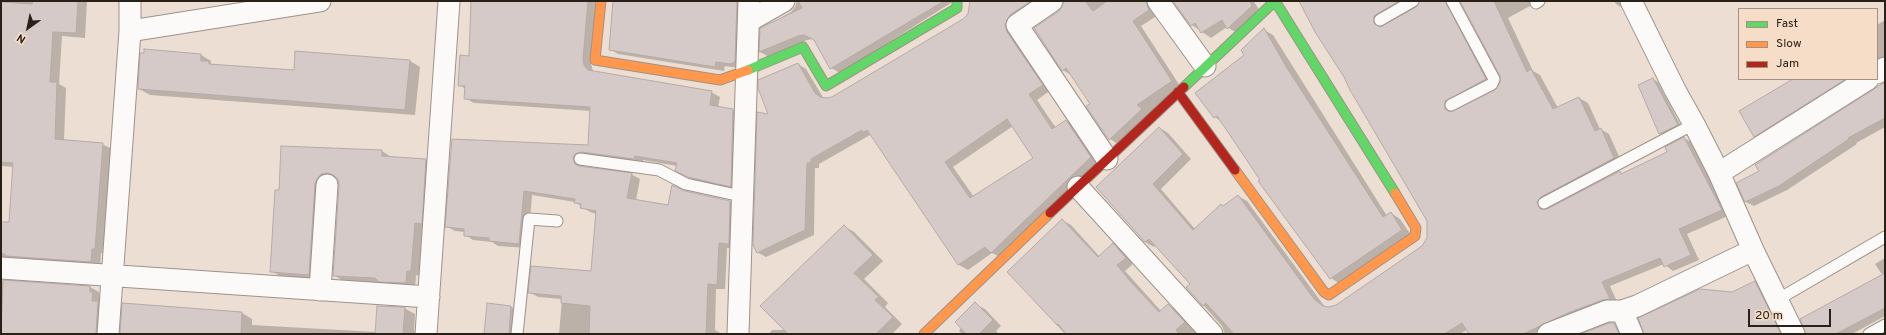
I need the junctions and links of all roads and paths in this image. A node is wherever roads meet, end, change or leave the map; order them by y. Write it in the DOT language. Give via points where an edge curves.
graph roads {
  1 [pos="130,1"];
  2 [pos="320,1"];
  3 [pos="449,1"];
  4 [pos="601,1"];
  5 [pos="784,1"];
  6 [pos="957,1"];
  7 [pos="1052,1"];
  8 [pos="1158,1"];
  9 [pos="1413,1"];
  10 [pos="1452,1"];
  11 [pos="1631,1"];
  12 [pos="1267,4"];
  13 [pos="749,11"];
  14 [pos="1380,20"];
  15 [pos="130,31"];
  16 [pos="1205,66"];
  17 [pos="745,72"];
  18 [pos="1866,80"];
  19 [pos="1178,92"];
  20 [pos="1451,105"];
  21 [pos="1694,124"];
  22 [pos="580,159"];
  23 [pos="1107,159"];
  24 [pos="1719,173"];
  25 [pos="327,185"];
  26 [pos="1078,187"];
  27 [pos="741,196"];
  28 [pos="1544,203"];
  29 [pos="557,221"];
  30 [pos="1885,237"];
  31 [pos="1753,250"];
  32 [pos="1,268"];
  33 [pos="111,276"];
  34 [pos="320,290"];
  35 [pos="428,297"];
  36 [pos="1777,300"];
  37 [pos="1622,311"];
  38 [pos="1885,326"];
  39 [pos="108,334"];
  40 [pos="426,334"];
  41 [pos="517,334"];
  42 [pos="738,334"];
  43 [pos="924,334"];
  44 [pos="1212,334"];
  45 [pos="1548,334"];
  46 [pos="1632,334"];
  47 [pos="1794,334"];
  48 [pos="1869,334"];
  1 -- 15 [label="street"];
  2 -- 15 [label="street"];
  3 -- 35 [label="street"];
  4 -- 17 [label="street" via="595,60 720,80"];
  5 -- 13 [label="street"];
  6 -- 17 [label="street" via="957,8 826,86 803,47"];
  7 -- 23 [label="street" via="1017,25"];
  8 -- 16 [label="street"];
  9 -- 14 [label="lane"];
  10 -- 20 [label="lane" via="1494,79 1492,84"];
  11 -- 21 [label="street"];
  12 -- 16 [label="street"];
  12 -- 19 [label="street" via="1275,1 1416,228 1415,236 1329,295 1324,292"];
  13 -- 17 [label="street"];
  15 -- 33 [label="street"];
  16 -- 19 [label="street"];
  17 -- 27 [label="street"];
  18 -- 24 [label="street"];
  19 -- 23 [label="street"];
  21 -- 24 [label="street"];
  21 -- 28 [label="lane"];
  22 -- 27 [label="lane" via="659,170 686,184"];
  23 -- 26 [label="street"];
  24 -- 31 [label="street"];
  25 -- 34 [label="street"];
  26 -- 43 [label="street"];
  26 -- 44 [label="street"];
  27 -- 42 [label="street"];
  29 -- 41 [label="lane" via="529,219"];
  30 -- 36 [label="lane"];
  31 -- 36 [label="street"];
  31 -- 37 [label="street" via="1698,278"];
  32 -- 33 [label="street"];
  33 -- 34 [label="street"];
  33 -- 39 [label="street"];
  34 -- 35 [label="street"];
  35 -- 40 [label="street"];
  36 -- 47 [label="street"];
  37 -- 45 [label="street" via="1607,311"];
  37 -- 46 [label="street"];
  38 -- 48 [label="lane"];
}
